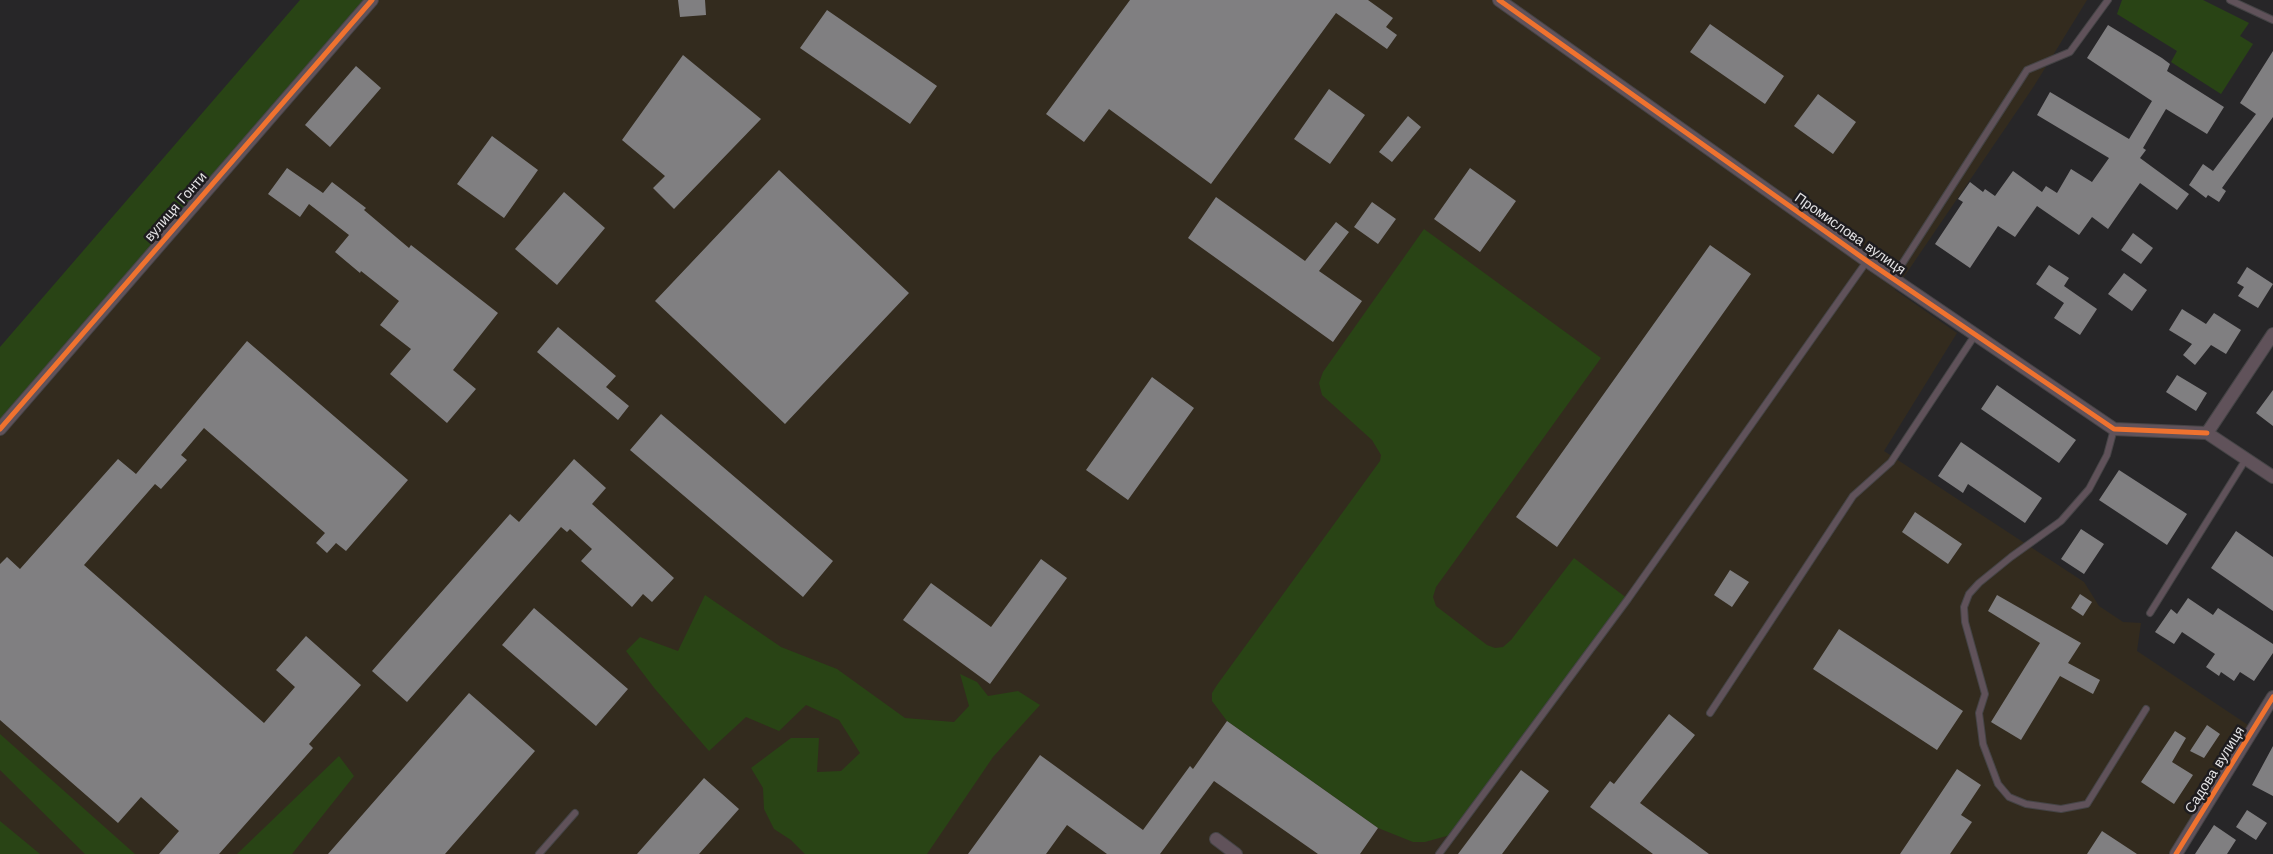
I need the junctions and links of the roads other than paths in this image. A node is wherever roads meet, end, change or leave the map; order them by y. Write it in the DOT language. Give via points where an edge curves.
graph roads {
  1 [pos="372,0"];
  2 [pos="1500,0"];
  3 [pos="2108,0"];
  4 [pos="2230,0"];
  5 [pos="2273,20"];
  6 [pos="1868,261"];
  7 [pos="1893,278"];
  8 [pos="2273,334"];
  9 [pos="1975,335"];
  10 [pos="2114,429"];
  11 [pos="0,430"];
  12 [pos="2207,433"];
  13 [pos="2246,459"];
  14 [pos="2273,477"];
  15 [pos="2150,613"];
  16 [pos="2273,697"];
  17 [pos="2146,708"];
  18 [pos="1710,713"];
  19 [pos="575,813"];
  20 [pos="1216,839"];
  21 [pos="539,854"];
  22 [pos="1236,854"];
  23 [pos="1439,854"];
  24 [pos="2176,854"];
  1 -- 11 [label="street, вулиця Гонти"];
  2 -- 6 [label="street, Промислова вулиця"];
  3 -- 7 [label="lane" via="2070,52 2027,70"];
  4 -- 5 [label="lane"];
  6 -- 7 [label="street, Промислова вулиця"];
  6 -- 23 [label="lane" via="1628,599"];
  7 -- 9 [label="street, Промислова вулиця"];
  8 -- 12 [label="street"];
  9 -- 10 [label="street, Промислова вулиця"];
  9 -- 18 [label="lane" via="1891,462 1853,496"];
  10 -- 12 [label="street"];
  10 -- 17 [label="lane" via="2107,455 2089,489 2061,521 1979,583 1969,594 1964,607 1965,622 1985,694 1979,713 1983,744 1998,784 2009,797 2026,804 2062,809 2087,804"];
  12 -- 13 [label="street"];
  13 -- 14 [label="street"];
  13 -- 15 [label="lane"];
  16 -- 24 [label="street, Садова вулиця"];
  19 -- 21 [label="lane"];
  20 -- 22 [label="street"];
}
